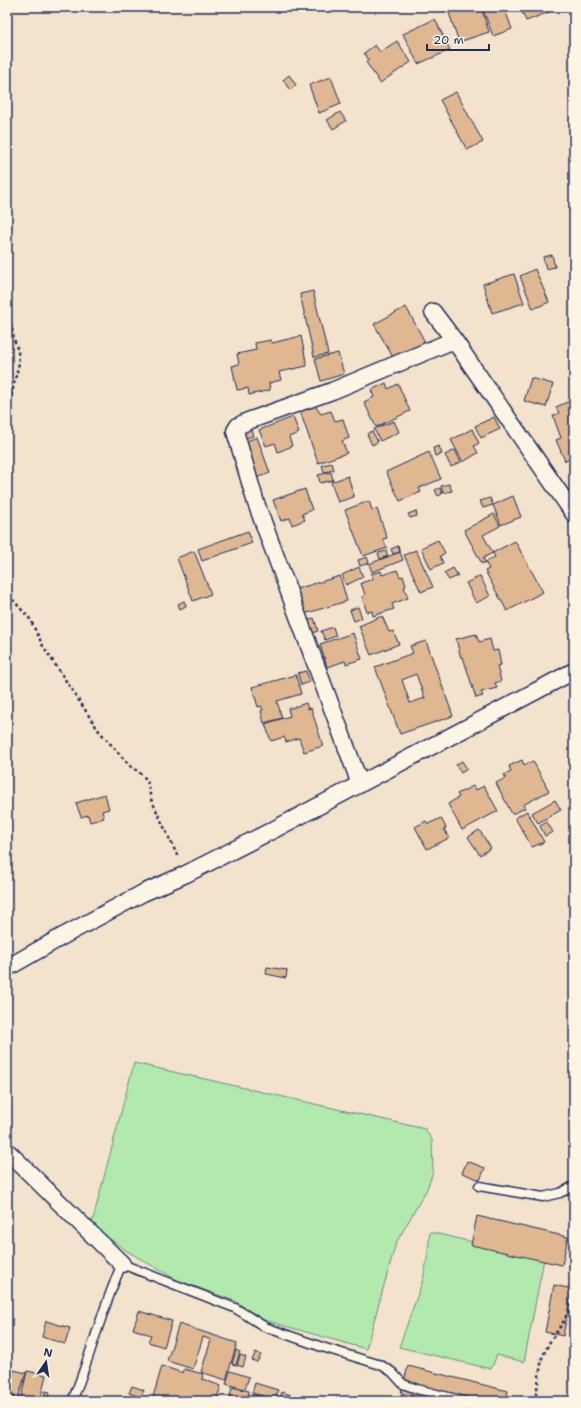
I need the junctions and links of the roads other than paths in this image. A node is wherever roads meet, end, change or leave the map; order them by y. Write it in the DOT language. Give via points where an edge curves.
graph roads {
  1 [pos="433,312"];
  2 [pos="454,340"];
  3 [pos="574,514"];
  4 [pos="574,670"];
  5 [pos="359,784"];
  6 [pos="7,968"];
  7 [pos="7,1151"];
  8 [pos="479,1186"];
  9 [pos="574,1186"];
  10 [pos="122,1264"];
  11 [pos="72,1401"];
  12 [pos="464,1401"];
  1 -- 2 [label="street"];
  2 -- 3 [label="street"];
  2 -- 5 [label="street" via="332,391 248,421 238,426 235,432 256,503"];
  4 -- 5 [label="street"];
  5 -- 6 [label="street" via="186,874 130,900"];
  7 -- 10 [label="street"];
  8 -- 9 [label="lane" via="543,1197"];
  10 -- 11 [label="lane"];
  10 -- 12 [label="lane" via="235,1308 265,1327 381,1365 403,1384"];
}
